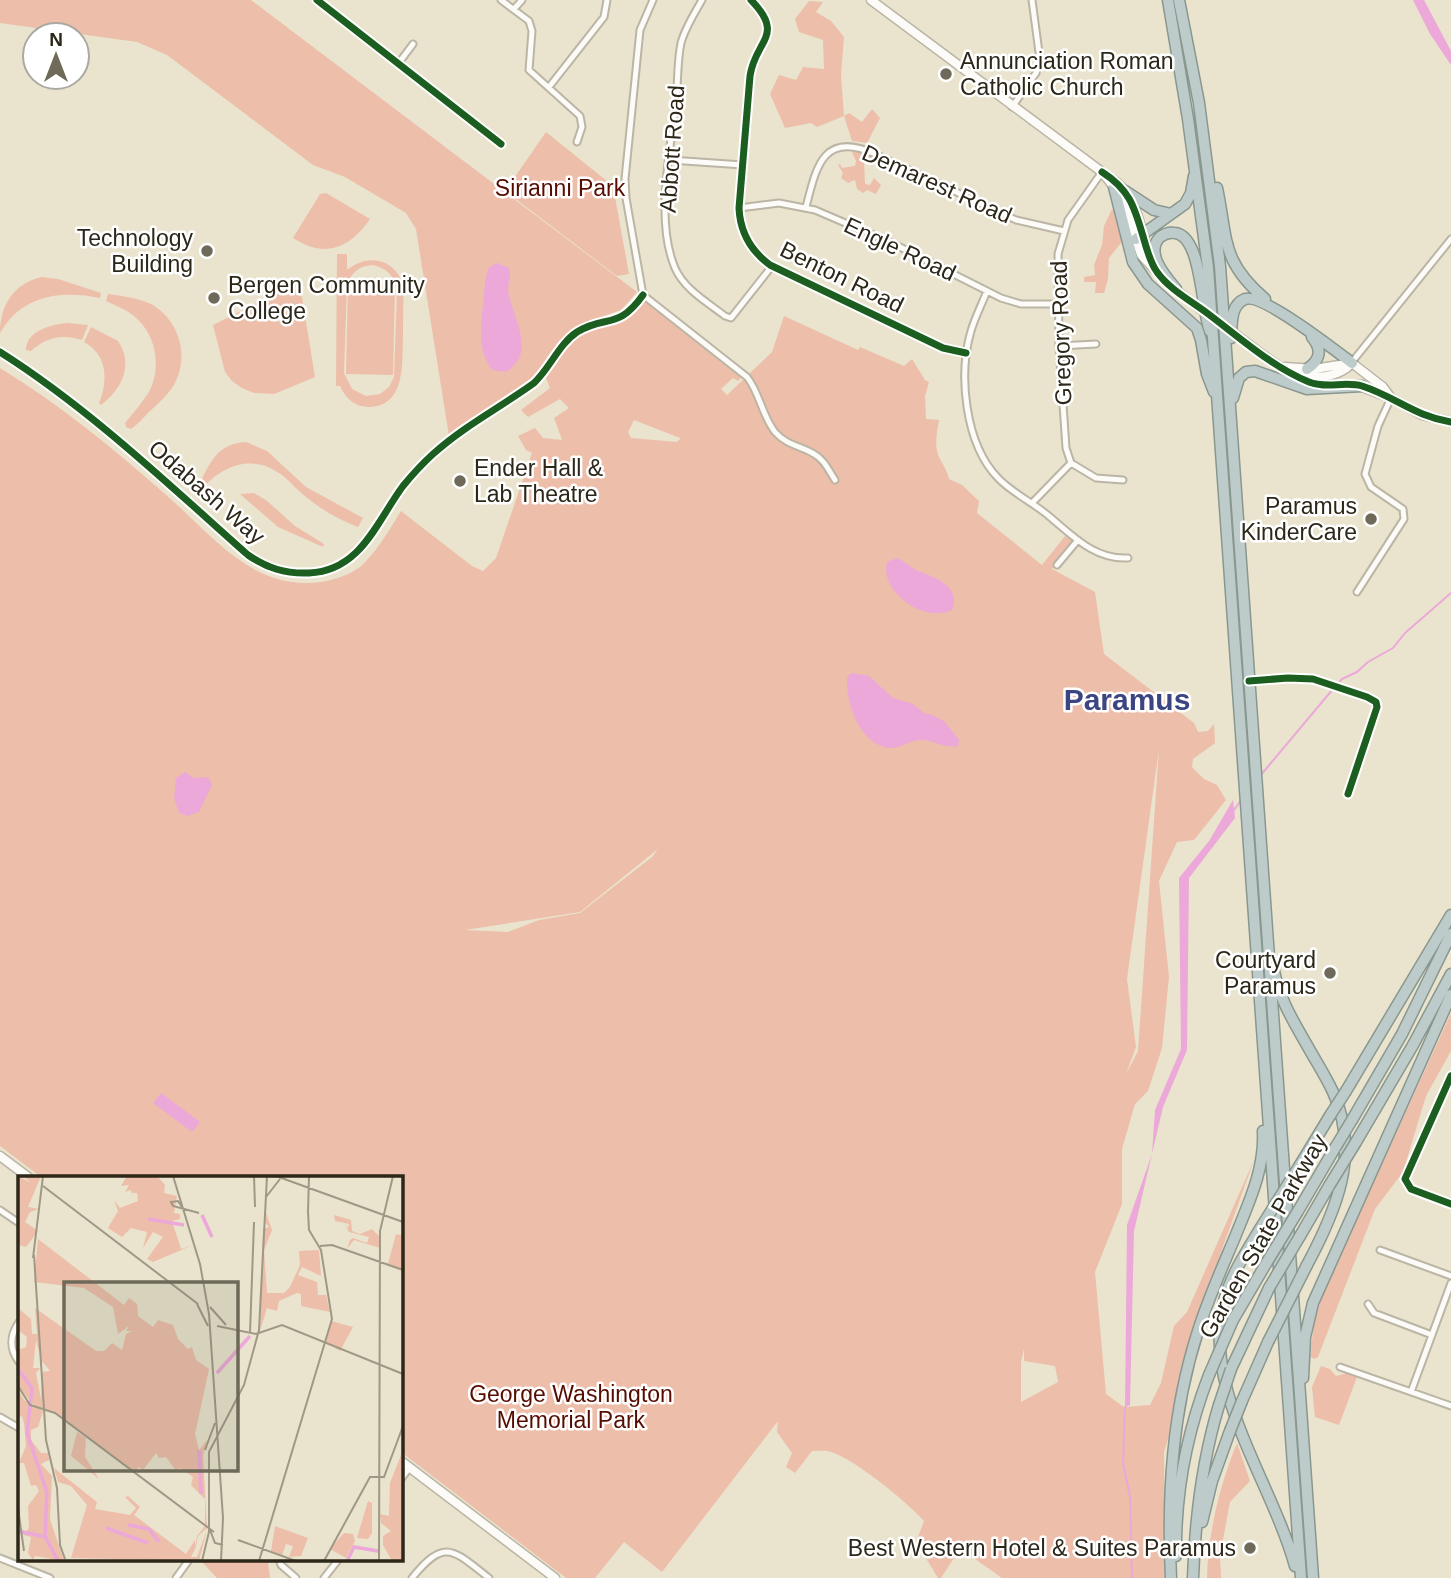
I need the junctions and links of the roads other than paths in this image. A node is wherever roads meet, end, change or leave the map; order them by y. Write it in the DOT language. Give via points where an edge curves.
graph roads {
  1 [pos="317,0"];
  2 [pos="501,0"];
  3 [pos="522,0"];
  4 [pos="607,0"];
  5 [pos="653,0"];
  6 [pos="702,0"];
  7 [pos="751,0"];
  8 [pos="871,0"];
  9 [pos="1032,0"];
  10 [pos="1168,0"];
  11 [pos="1180,1"];
  12 [pos="514,9"];
  13 [pos="413,44"];
  14 [pos="398,64"];
  15 [pos="550,87"];
  16 [pos="1012,107"];
  17 [pos="577,142"];
  18 [pos="501,144"];
  19 [pos="1205,145"];
  20 [pos="670,160"];
  21 [pos="743,165"];
  22 [pos="1195,169"];
  23 [pos="1101,172"];
  24 [pos="1114,187"];
  25 [pos="1125,191"];
  26 [pos="806,207"];
  27 [pos="739,208"];
  28 [pos="1171,214"];
  29 [pos="1064,230"];
  30 [pos="1139,237"];
  31 [pos="1451,239"];
  32 [pos="772,266"];
  33 [pos="1176,289"];
  34 [pos="987,291"];
  35 [pos="643,295"];
  36 [pos="1058,304"];
  37 [pos="1276,309"];
  38 [pos="1310,333"];
  39 [pos="1213,339"];
  40 [pos="1096,344"];
  41 [pos="1059,346"];
  42 [pos="0,352"];
  43 [pos="966,353"];
  44 [pos="1352,363"];
  45 [pos="1282,366"];
  46 [pos="1307,369"];
  47 [pos="1297,375"];
  48 [pos="1228,383"];
  49 [pos="1362,386"];
  50 [pos="1391,398"];
  51 [pos="1218,403"];
  52 [pos="1230,419"];
  53 [pos="1451,422"];
  54 [pos="1071,463"];
  55 [pos="835,480"];
  56 [pos="1123,480"];
  57 [pos="1033,502"];
  58 [pos="1077,540"];
  59 [pos="1128,558"];
  60 [pos="1057,565"];
  61 [pos="1357,592"];
  62 [pos="1250,681"];
  63 [pos="1348,794"];
  64 [pos="1451,915"];
  65 [pos="1267,934"];
  66 [pos="1451,934"];
  67 [pos="1451,974"];
  68 [pos="1451,995"];
  69 [pos="1262,1031"];
  70 [pos="1451,1076"];
  71 [pos="0,1156"];
  72 [pos="27,1176"];
  73 [pos="1451,1204"];
  74 [pos="0,1210"];
  75 [pos="18,1222"];
  76 [pos="1380,1250"];
  77 [pos="1451,1276"];
  78 [pos="1451,1283"];
  79 [pos="1368,1304"];
  80 [pos="18,1324"];
  81 [pos="1432,1335"];
  82 [pos="18,1360"];
  83 [pos="1340,1367"];
  84 [pos="1411,1392"];
  85 [pos="1451,1406"];
  86 [pos="0,1417"];
  87 [pos="1301,1417"];
  88 [pos="18,1427"];
  89 [pos="402,1462"];
  90 [pos="410,1468"];
  91 [pos="402,1478"];
  92 [pos="1193,1557"];
  93 [pos="0,1558"];
  94 [pos="189,1560"];
  95 [pos="279,1560"];
  96 [pos="338,1560"];
  97 [pos="50,1578"];
  98 [pos="176,1578"];
  99 [pos="296,1578"];
  100 [pos="324,1578"];
  101 [pos="412,1578"];
  102 [pos="489,1578"];
  103 [pos="555,1578"];
  104 [pos="1171,1578"];
  105 [pos="1177,1578"];
  106 [pos="1193,1578"];
  107 [pos="1300,1578"];
  108 [pos="1313,1578"];
  1 -- 14 [label="street"];
  2 -- 12 [label="street"];
  3 -- 12 [label="street"];
  4 -- 15 [label="street" via="604,17"];
  5 -- 35 [label="street" via="640,30 625,179"];
  6 -- 20 [label="street, Abbott Road" via="681,45"];
  7 -- 21 [label="street, Benton Road" via="766,20 768,32 751,68"];
  8 -- 16 [label="street"];
  9 -- 16 [label="street" via="1040,60"];
  10 -- 22 [label="highway"];
  11 -- 19 [label="highway"];
  12 -- 15 [label="street" via="529,21 533,31 529,70"];
  13 -- 14 [label="street"];
  14 -- 18 [label="street"];
  15 -- 17 [label="street" via="580,116"];
  16 -- 23 [label="street"];
  19 -- 37 [label="highway" via="1232,262"];
  19 -- 48 [label="highway"];
  20 -- 21 [label="street"];
  20 -- 32 [label="street, Abbott Road" via="666,228 674,265 687,286 731,318"];
  21 -- 27 [label="street, Benton Road"];
  22 -- 28 [label="highway" via="1187,201"];
  22 -- 39 [label="highway"];
  23 -- 24 [label="street"];
  23 -- 25 [label="street"];
  23 -- 29 [label="street, Gregory Road"];
  24 -- 30 [label="street"];
  24 -- 51 [label="highway" via="1133,262 1148,284 1197,328"];
  25 -- 28 [label="highway" via="1154,210"];
  25 -- 30 [label="street" via="1138,216"];
  26 -- 27 [label="street, Engle Road" via="779,203"];
  26 -- 29 [label="street, Demarest Road" via="817,166 833,151 852,146 1016,220"];
  26 -- 34 [label="street, Engle Road" via="892,243"];
  27 -- 32 [label="street, Benton Road" via="749,243"];
  28 -- 30 [label="highway"];
  29 -- 36 [label="street, Gregory Road" via="1058,254"];
  30 -- 33 [label="street" via="1156,271"];
  31 -- 44 [label="street"];
  32 -- 43 [label="street, Benton Road" via="943,348"];
  33 -- 39 [label="highway" via="1154,253 1158,240 1171,233 1183,235 1191,244 1205,320"];
  33 -- 45 [label="street, bridge"];
  34 -- 36 [label="street, Engle Road" via="1021,304"];
  34 -- 43 [label="street"];
  35 -- 42 [label="street, Odabash Way" via="624,316 577,332 534,383 446,443 404,485 358,552 315,573 279,570 248,555 133,453"];
  35 -- 55 [label="street" via="747,377 777,434 820,458"];
  36 -- 41 [label="street, Gregory Road"];
  37 -- 38 [label="highway"];
  37 -- 48 [label="highway" via="1250,298 1238,304 1232,318"];
  38 -- 44 [label="highway"];
  38 -- 46 [label="highway" via="1319,353"];
  39 -- 51 [label="highway"];
  40 -- 41 [label="street"];
  41 -- 54 [label="street, Gregory Road"];
  43 -- 57 [label="street" via="967,405 977,448 1000,481"];
  44 -- 46 [label="street"];
  44 -- 47 [label="street" via="1334,375"];
  44 -- 50 [label="street"];
  45 -- 46 [label="street"];
  45 -- 47 [label="street"];
  47 -- 49 [label="street" via="1316,384"];
  48 -- 52 [label="highway"];
  49 -- 50 [label="street"];
  49 -- 52 [label="highway" via="1307,389 1250,371 1237,383"];
  50 -- 53 [label="street" via="1422,415"];
  50 -- 61 [label="street" via="1365,474 1371,486 1403,509 1404,519"];
  51 -- 69 [label="highway"];
  52 -- 62 [label="highway"];
  54 -- 56 [label="street" via="1096,478"];
  54 -- 57 [label="street"];
  57 -- 58 [label="street"];
  58 -- 59 [label="street" via="1098,554"];
  58 -- 60 [label="street"];
  62 -- 63 [label="street" via="1305,678 1373,699 1377,707"];
  62 -- 65 [label="highway"];
  64 -- 107 [label="highway, bridge" via="1238,1266 1225,1299 1219,1333 1228,1398 1281,1521"];
  65 -- 87 [label="highway"];
  65 -- 92 [label="highway, bridge" via="1284,1004 1333,1091 1343,1124 1345,1157 1329,1224 1268,1342 1230,1431"];
  66 -- 105 [label="highway, Garden State Parkway, bridge" via="1402,1034 1233,1320 1209,1375 1183,1471"];
  67 -- 92 [label="highway, Garden State Parkway, bridge" via="1269,1288 1231,1369 1205,1460"];
  68 -- 87 [label="highway" via="1313,1303"];
  69 -- 104 [label="highway" via="1263,1155 1253,1193 1201,1321 1182,1392 1170,1487"];
  69 -- 107 [label="highway"];
  70 -- 73 [label="street" via="1405,1179 1411,1189"];
  71 -- 72 [label="street"];
  74 -- 75 [label="street"];
  76 -- 77 [label="street"];
  78 -- 81 [label="street"];
  79 -- 81 [label="street" via="1374,1313"];
  80 -- 82 [label="street" via="12,1345"];
  81 -- 84 [label="street"];
  83 -- 84 [label="street"];
  84 -- 85 [label="street"];
  86 -- 88 [label="street"];
  87 -- 108 [label="highway"];
  89 -- 90 [label="street"];
  90 -- 91 [label="street"];
  90 -- 103 [label="street"];
  92 -- 106 [label="highway, Garden State Parkway"];
  93 -- 97 [label="street"];
  94 -- 98 [label="street"];
  95 -- 99 [label="street"];
  96 -- 100 [label="street"];
  101 -- 102 [label="street" via="432,1555 447,1551"];
}
